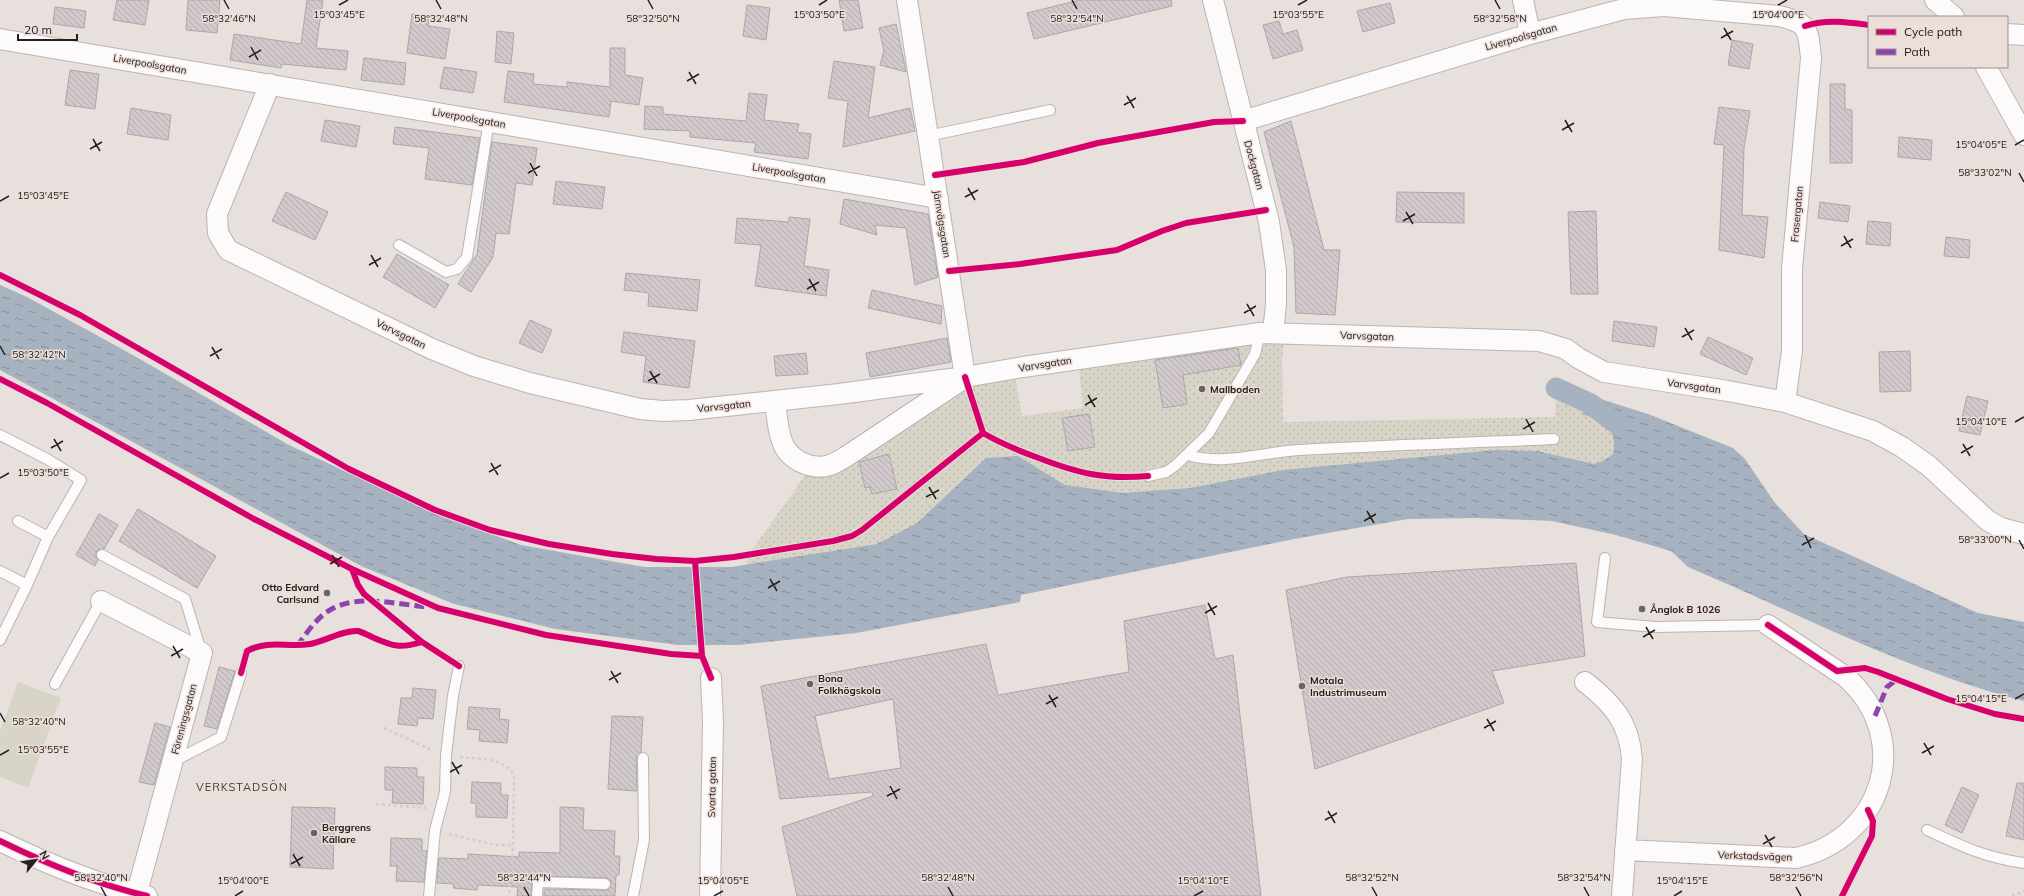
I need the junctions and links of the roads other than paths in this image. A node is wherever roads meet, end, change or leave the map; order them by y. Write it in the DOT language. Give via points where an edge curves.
graph roads {
  1 [pos="907,0"];
  2 [pos="1213,0"];
  3 [pos="1523,0"];
  4 [pos="1936,0"];
  5 [pos="1953,16"];
  6 [pos="1805,26"];
  7 [pos="1530,34"];
  8 [pos="2008,34"];
  9 [pos="2024,35"];
  10 [pos="0,39"];
  11 [pos="1987,68"];
  12 [pos="270,84"];
  13 [pos="1050,110"];
  14 [pos="488,121"];
  15 [pos="1242,121"];
  16 [pos="2024,135"];
  17 [pos="928,136"];
  18 [pos="938,198"];
  19 [pos="399,245"];
  20 [pos="1267,333"];
  21 [pos="965,377"];
  22 [pos="775,401"];
  23 [pos="1785,402"];
  24 [pos="0,435"];
  25 [pos="1554,439"];
  26 [pos="1188,455"];
  27 [pos="1148,476"];
  28 [pos="18,520"];
  29 [pos="2024,534"];
  30 [pos="48,537"];
  31 [pos="102,554"];
  32 [pos="1606,558"];
  33 [pos="0,571"];
  34 [pos="27,585"];
  35 [pos="101,601"];
  36 [pos="1768,625"];
  37 [pos="0,640"];
  38 [pos="202,653"];
  39 [pos="459,666"];
  40 [pos="241,673"];
  41 [pos="711,678"];
  42 [pos="1585,682"];
  43 [pos="55,684"];
  44 [pos="643,758"];
  45 [pos="172,762"];
  46 [pos="1927,830"];
  47 [pos="0,841"];
  48 [pos="1625,850"];
  49 [pos="2024,863"];
  50 [pos="605,884"];
  51 [pos="139,895"];
  52 [pos="429,896"];
  53 [pos="537,896"];
  54 [pos="633,896"];
  55 [pos="710,896"];
  56 [pos="1622,896"];
  1 -- 17 [label="street, Järnvägsgatan"];
  2 -- 15 [label="street, Dockgatan"];
  3 -- 7 [label="street"];
  4 -- 5 [label="street"];
  6 -- 7 [label="street, Liverpoolsgatan" via="1795,20 1779,16 1664,6 1624,9"];
  6 -- 23 [label="street, Frasergatan" via="1811,58 1792,269 1792,352"];
  7 -- 15 [label="street, Liverpoolsgatan"];
  8 -- 9 [label="street"];
  10 -- 12 [label="street, Liverpoolsgatan"];
  11 -- 16 [label="street"];
  12 -- 14 [label="street, Liverpoolsgatan"];
  12 -- 22 [label="street, Varvsgatan" via="217,214 218,233 228,250 432,349 474,366 530,383 640,409 663,411"];
  13 -- 17 [label="lane"];
  14 -- 18 [label="street, Liverpoolsgatan"];
  14 -- 19 [label="lane" via="467,257 457,269 446,272"];
  15 -- 20 [label="street, Dockgatan" via="1269,222 1276,270 1276,304"];
  17 -- 18 [label="street, Järnvägsgatan"];
  18 -- 21 [label="street, Järnvägsgatan"];
  20 -- 21 [label="street, Varvsgatan"];
  20 -- 23 [label="street, Varvsgatan" via="1538,341 1566,349 1604,372"];
  20 -- 26 [label="lane" via="1209,433"];
  21 -- 22 [label="street, Varvsgatan"];
  21 -- 22 [label="street" via="830,465 817,467 803,464 791,455 782,443"];
  23 -- 29 [label="street, Varvsgatan" via="1873,431 1929,466 1987,520 2001,528"];
  24 -- 30 [label="lane" via="48,459 81,480"];
  25 -- 26 [label="lane" via="1297,450 1226,459 1200,459"];
  26 -- 27 [label="lane" via="1166,472"];
  28 -- 30 [label="lane"];
  30 -- 34 [label="lane"];
  31 -- 38 [label="lane" via="185,598"];
  32 -- 36 [label="lane" via="1597,622 1656,627"];
  33 -- 34 [label="lane"];
  34 -- 37 [label="lane"];
  35 -- 38 [label="street"];
  35 -- 43 [label="lane"];
  36 -- 48 [label="street, Verkstadsvägen" via="1846,677 1869,705 1879,727 1883,762 1878,788 1868,810 1854,828 1837,842 1819,852 1796,858"];
  38 -- 45 [label="street, Föreningsgatan"];
  39 -- 52 [label="lane" via="446,755 445,792 435,830"];
  40 -- 45 [label="lane" via="221,737"];
  41 -- 55 [label="street, Svarta gatan" via="713,722"];
  42 -- 48 [label="street" via="1605,698 1623,722 1631,746"];
  44 -- 54 [label="lane" via="644,840"];
  45 -- 51 [label="street, Föreningsgatan"];
  46 -- 49 [label="lane" via="1973,852"];
  47 -- 51 [label="street" via="83,877"];
  48 -- 56 [label="street"];
  50 -- 53 [label="lane" via="538,882"];
}
